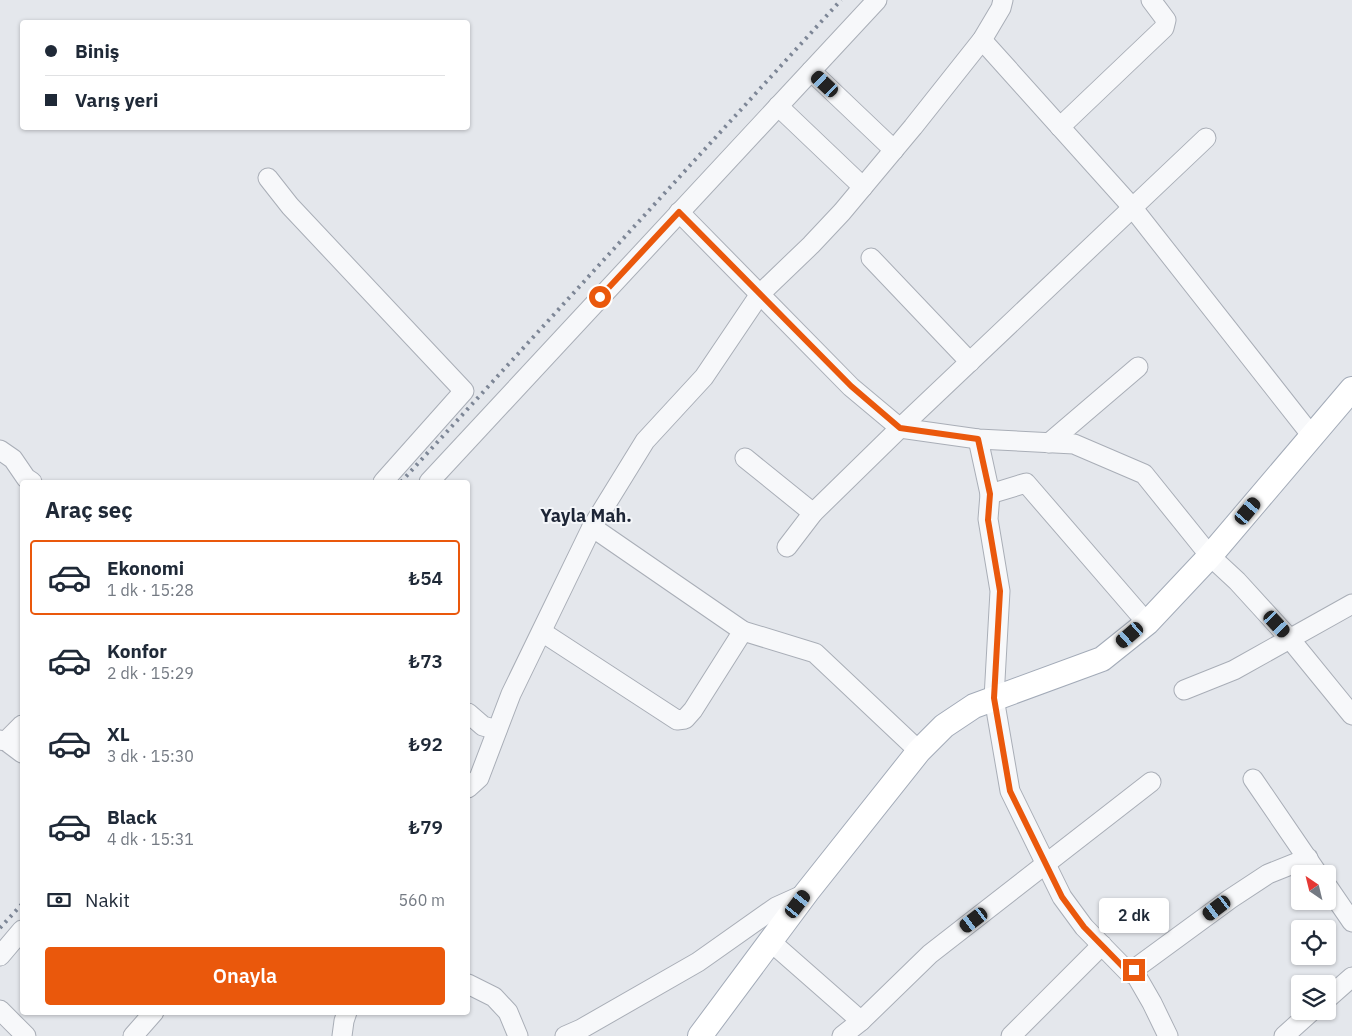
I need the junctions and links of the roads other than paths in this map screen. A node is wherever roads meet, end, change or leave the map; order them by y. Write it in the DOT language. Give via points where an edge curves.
graph roads {
  1 [pos="877,0"];
  2 [pos="1003,0"];
  3 [pos="1151,0"];
  4 [pos="982,40"];
  5 [pos="811,71"];
  6 [pos="778,106"];
  7 [pos="1060,127"];
  8 [pos="1206,138"];
  9 [pos="894,150"];
  10 [pos="268,178"];
  11 [pos="863,187"];
  12 [pos="1132,207"];
  13 [pos="679,212"];
  14 [pos="871,258"];
  15 [pos="760,294"];
  16 [pos="970,362"];
  17 [pos="1138,367"];
  18 [pos="1352,389"];
  19 [pos="900,428"];
  20 [pos="1312,436"];
  21 [pos="978,439"];
  22 [pos="1049,443"];
  23 [pos="0,450"];
  24 [pos="745,458"];
  25 [pos="29,480"];
  26 [pos="385,480"];
  27 [pos="431,480"];
  28 [pos="990,494"];
  29 [pos="814,513"];
  30 [pos="592,528"];
  31 [pos="787,547"];
  32 [pos="1210,556"];
  33 [pos="1352,604"];
  34 [pos="1147,623"];
  35 [pos="743,631"];
  36 [pos="542,632"];
  37 [pos="1290,639"];
  38 [pos="1184,690"];
  39 [pos="994,698"];
  40 [pos="470,715"];
  41 [pos="1352,715"];
  42 [pos="20,727"];
  43 [pos="497,730"];
  44 [pos="3,740"];
  45 [pos="919,751"];
  46 [pos="20,752"];
  47 [pos="1253,779"];
  48 [pos="1151,782"];
  49 [pos="470,786"];
  50 [pos="1308,858"];
  51 [pos="1047,865"];
  52 [pos="1312,865"];
  53 [pos="807,892"];
  54 [pos="1336,899"];
  55 [pos="1352,922"];
  56 [pos="20,932"];
  57 [pos="770,941"];
  58 [pos="1102,945"];
  59 [pos="0,956"];
  60 [pos="1134,970"];
  61 [pos="1352,977"];
  62 [pos="470,985"];
  63 [pos="1336,991"];
  64 [pos="0,1010"];
  65 [pos="151,1015"];
  66 [pos="346,1015"];
  67 [pos="1302,1020"];
  68 [pos="861,1021"];
  69 [pos="26,1036"];
  70 [pos="133,1036"];
  71 [pos="342,1036"];
  72 [pos="518,1036"];
  73 [pos="565,1036"];
  74 [pos="700,1036"];
  75 [pos="842,1036"];
  76 [pos="1011,1036"];
  77 [pos="1168,1036"];
  78 [pos="1284,1036"];
  1 -- 5 [label="street"];
  2 -- 4 [label="street"];
  3 -- 7 [label="street" via="1166,20 1164,28"];
  4 -- 7 [label="street"];
  4 -- 9 [label="street"];
  5 -- 6 [label="street"];
  5 -- 9 [label="street"];
  6 -- 11 [label="street"];
  6 -- 13 [label="street"];
  7 -- 12 [label="street"];
  8 -- 12 [label="street"];
  9 -- 11 [label="street"];
  10 -- 26 [label="street" via="290,206 464,391"];
  11 -- 15 [label="street" via="811,245"];
  12 -- 16 [label="street"];
  12 -- 20 [label="street"];
  13 -- 15 [label="street"];
  13 -- 27 [label="street"];
  14 -- 16 [label="street"];
  15 -- 19 [label="street" via="851,386"];
  15 -- 30 [label="street" via="704,377 645,441"];
  16 -- 19 [label="street"];
  17 -- 22 [label="street"];
  18 -- 20 [label="main road"];
  19 -- 21 [label="street"];
  19 -- 29 [label="street"];
  20 -- 32 [label="main road"];
  21 -- 22 [label="street"];
  21 -- 28 [label="street"];
  22 -- 32 [label="street" via="1074,444 1144,474"];
  23 -- 25 [label="street" via="13,459"];
  24 -- 29 [label="street"];
  28 -- 34 [label="street" via="1026,483"];
  28 -- 39 [label="street" via="988,520 1000,591"];
  29 -- 31 [label="street"];
  30 -- 35 [label="street"];
  30 -- 36 [label="street"];
  32 -- 34 [label="main road"];
  32 -- 37 [label="street"];
  33 -- 37 [label="street"];
  34 -- 39 [label="main road" via="1102,659"];
  35 -- 36 [label="street" via="693,710 685,719 677,720"];
  35 -- 45 [label="street" via="815,653"];
  36 -- 43 [label="street"];
  37 -- 38 [label="street" via="1234,670"];
  37 -- 41 [label="street"];
  39 -- 45 [label="main road" via="974,706 944,726"];
  39 -- 51 [label="street" via="1010,791"];
  40 -- 43 [label="street" via="483,726"];
  42 -- 44 [label="street"];
  43 -- 49 [label="street" via="479,778"];
  44 -- 46 [label="street"];
  45 -- 53 [label="main road"];
  47 -- 50 [label="street"];
  48 -- 51 [label="street"];
  50 -- 52 [label="street"];
  50 -- 60 [label="street" via="1268,874 1230,898"];
  51 -- 58 [label="street" via="1062,897"];
  51 -- 68 [label="street" via="930,954"];
  53 -- 57 [label="main road"];
  53 -- 73 [label="street" via="776,907 698,962"];
  54 -- 55 [label="street"];
  56 -- 59 [label="street"];
  57 -- 68 [label="street"];
  57 -- 74 [label="main road"];
  58 -- 60 [label="street" via="1129,973"];
  58 -- 76 [label="street"];
  60 -- 77 [label="street"];
  61 -- 63 [label="street"];
  62 -- 72 [label="street" via="494,997 508,1012"];
  64 -- 69 [label="street"];
  65 -- 70 [label="street"];
  66 -- 71 [label="street"];
  67 -- 78 [label="street"];
  68 -- 75 [label="street"];
}
